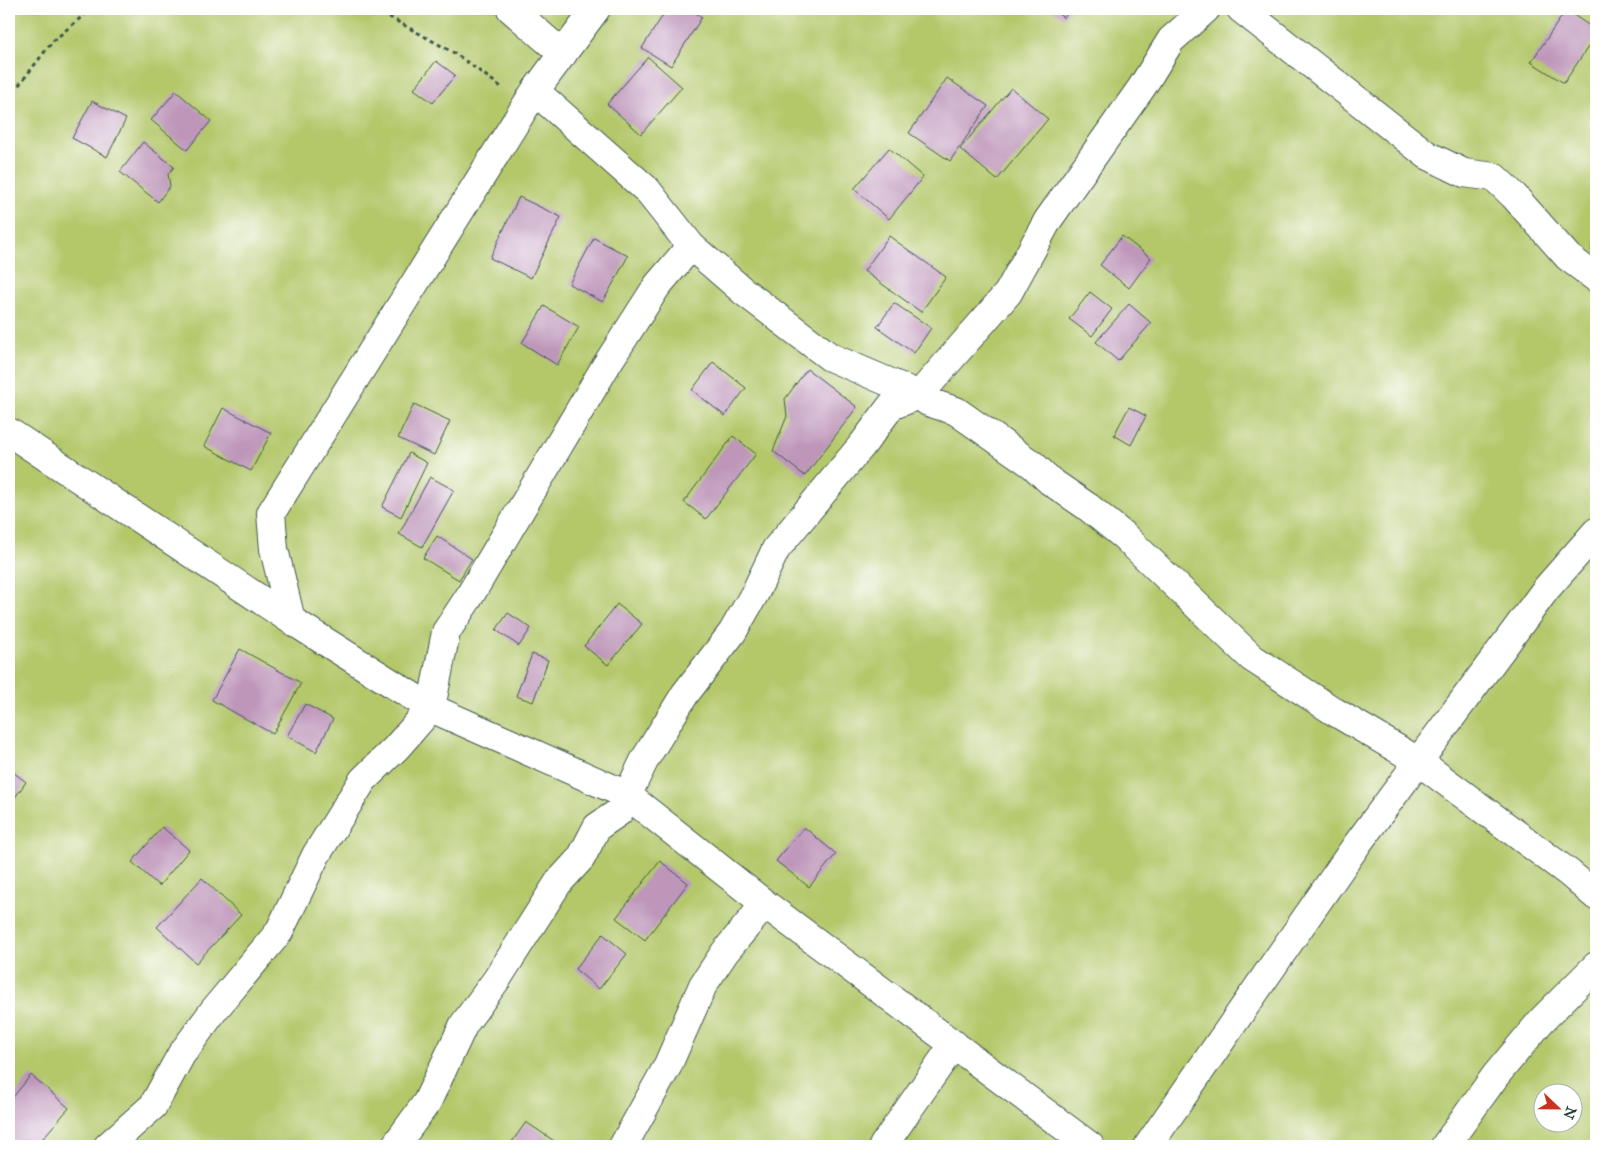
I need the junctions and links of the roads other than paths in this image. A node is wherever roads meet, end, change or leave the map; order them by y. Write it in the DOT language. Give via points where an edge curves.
graph roads {
  1 [pos="511,9"];
  2 [pos="596,9"];
  3 [pos="1206,9"];
  4 [pos="1241,9"];
  5 [pos="563,54"];
  6 [pos="531,98"];
  7 [pos="691,246"];
  8 [pos="1596,278"];
  9 [pos="919,395"];
  10 [pos="9,432"];
  11 [pos="1596,532"];
  12 [pos="291,620"];
  13 [pos="431,708"];
  14 [pos="1418,761"];
  15 [pos="627,795"];
  16 [pos="1596,896"];
  17 [pos="765,904"];
  18 [pos="1596,966"];
  19 [pos="954,1044"];
  20 [pos="108,1146"];
  21 [pos="395,1146"];
  22 [pos="622,1146"];
  23 [pos="883,1146"];
  24 [pos="1090,1146"];
  25 [pos="1148,1146"];
  26 [pos="1445,1146"];
  1 -- 5 [label="street"];
  2 -- 5 [label="street"];
  3 -- 9 [label="street" via="1172,40 1048,220 1008,293"];
  4 -- 8 [label="street" via="1426,155 1464,173 1494,177 1568,257"];
  5 -- 6 [label="street"];
  6 -- 7 [label="street" via="647,190"];
  6 -- 12 [label="street" via="271,513 274,549"];
  7 -- 9 [label="street" via="743,291 830,357"];
  7 -- 13 [label="street" via="657,286 607,364 446,632"];
  9 -- 14 [label="street" via="928,402 956,411 1088,507 1124,536 1252,658"];
  9 -- 15 [label="street" via="891,406 776,549 732,633 685,694"];
  10 -- 12 [label="street"];
  11 -- 14 [label="street" via="1546,589"];
  12 -- 13 [label="street"];
  13 -- 15 [label="street"];
  13 -- 20 [label="street" via="363,780 316,855 279,932 181,1055 153,1106"];
  14 -- 16 [label="street"];
  14 -- 25 [label="street"];
  15 -- 17 [label="street"];
  15 -- 21 [label="street" via="618,812 597,827 581,858 558,883 464,1024 427,1102"];
  17 -- 19 [label="street"];
  17 -- 22 [label="street" via="702,985 667,1067"];
  18 -- 26 [label="street" via="1542,1020 1496,1075"];
  19 -- 23 [label="street"];
  19 -- 24 [label="street"];
}
